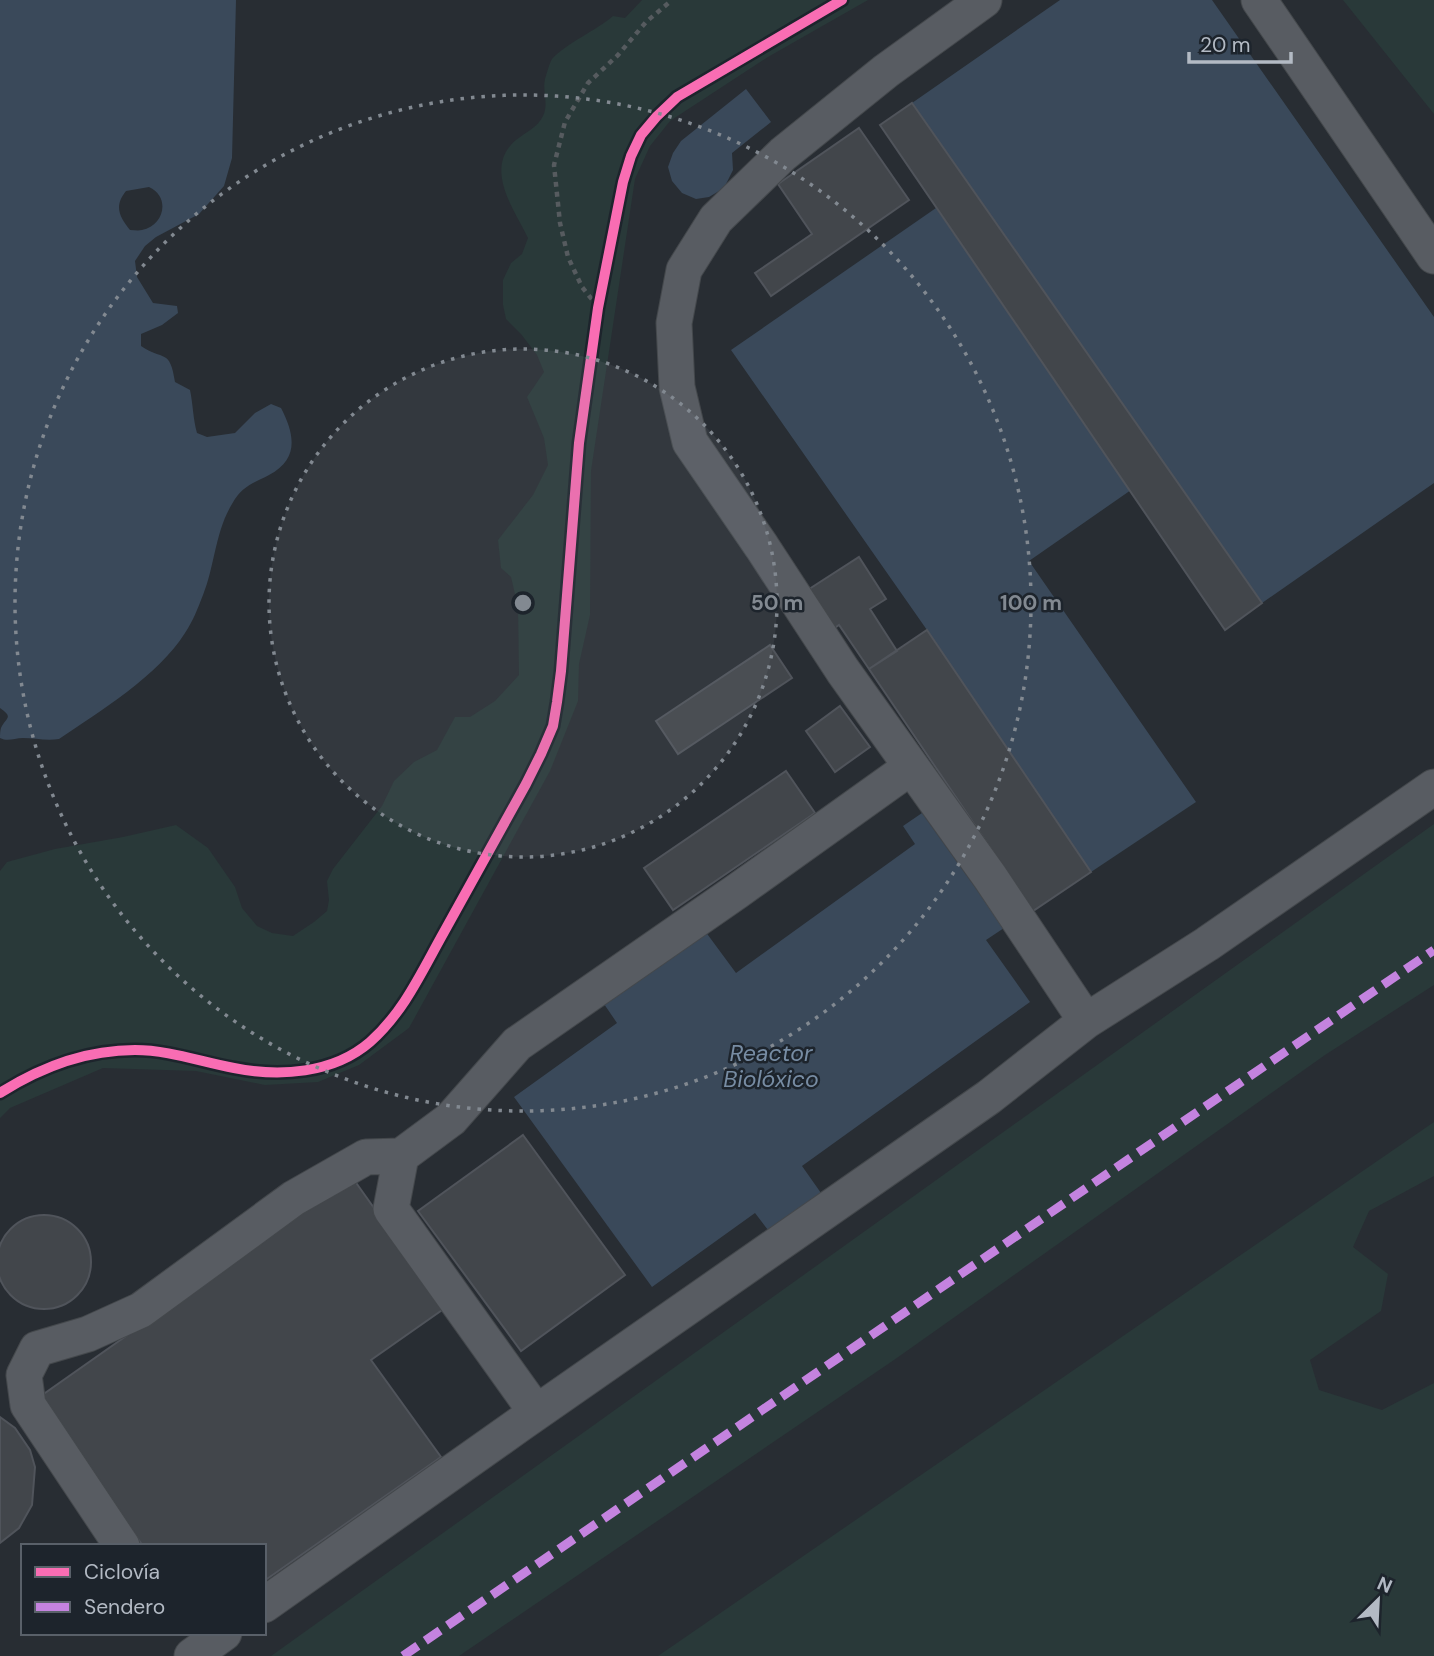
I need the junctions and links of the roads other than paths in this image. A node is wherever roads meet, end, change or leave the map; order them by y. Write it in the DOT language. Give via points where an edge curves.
graph roads {
  1 [pos="984,0"];
  2 [pos="1259,0"];
  3 [pos="1434,256"];
  4 [pos="911,766"];
  5 [pos="1434,787"];
  6 [pos="1086,1021"];
  7 [pos="401,1157"];
  8 [pos="536,1412"];
  9 [pos="121,1544"];
  10 [pos="266,1604"];
  11 [pos="219,1635"];
  12 [pos="190,1648"];
  1 -- 4 [label="lane" via="783,154 716,219 684,270 674,323 677,387 690,442"];
  2 -- 3 [label="lane"];
  4 -- 6 [label="lane"];
  4 -- 7 [label="lane" via="517,1045 451,1119"];
  5 -- 6 [label="lane" via="1207,944"];
  6 -- 8 [label="lane" via="989,1097"];
  7 -- 8 [label="lane" via="391,1209"];
  7 -- 9 [label="lane" via="366,1157 294,1198 141,1310 88,1334 37,1349 24,1375 28,1405"];
  8 -- 10 [label="lane"];
  11 -- 12 [label="lane"];
}
